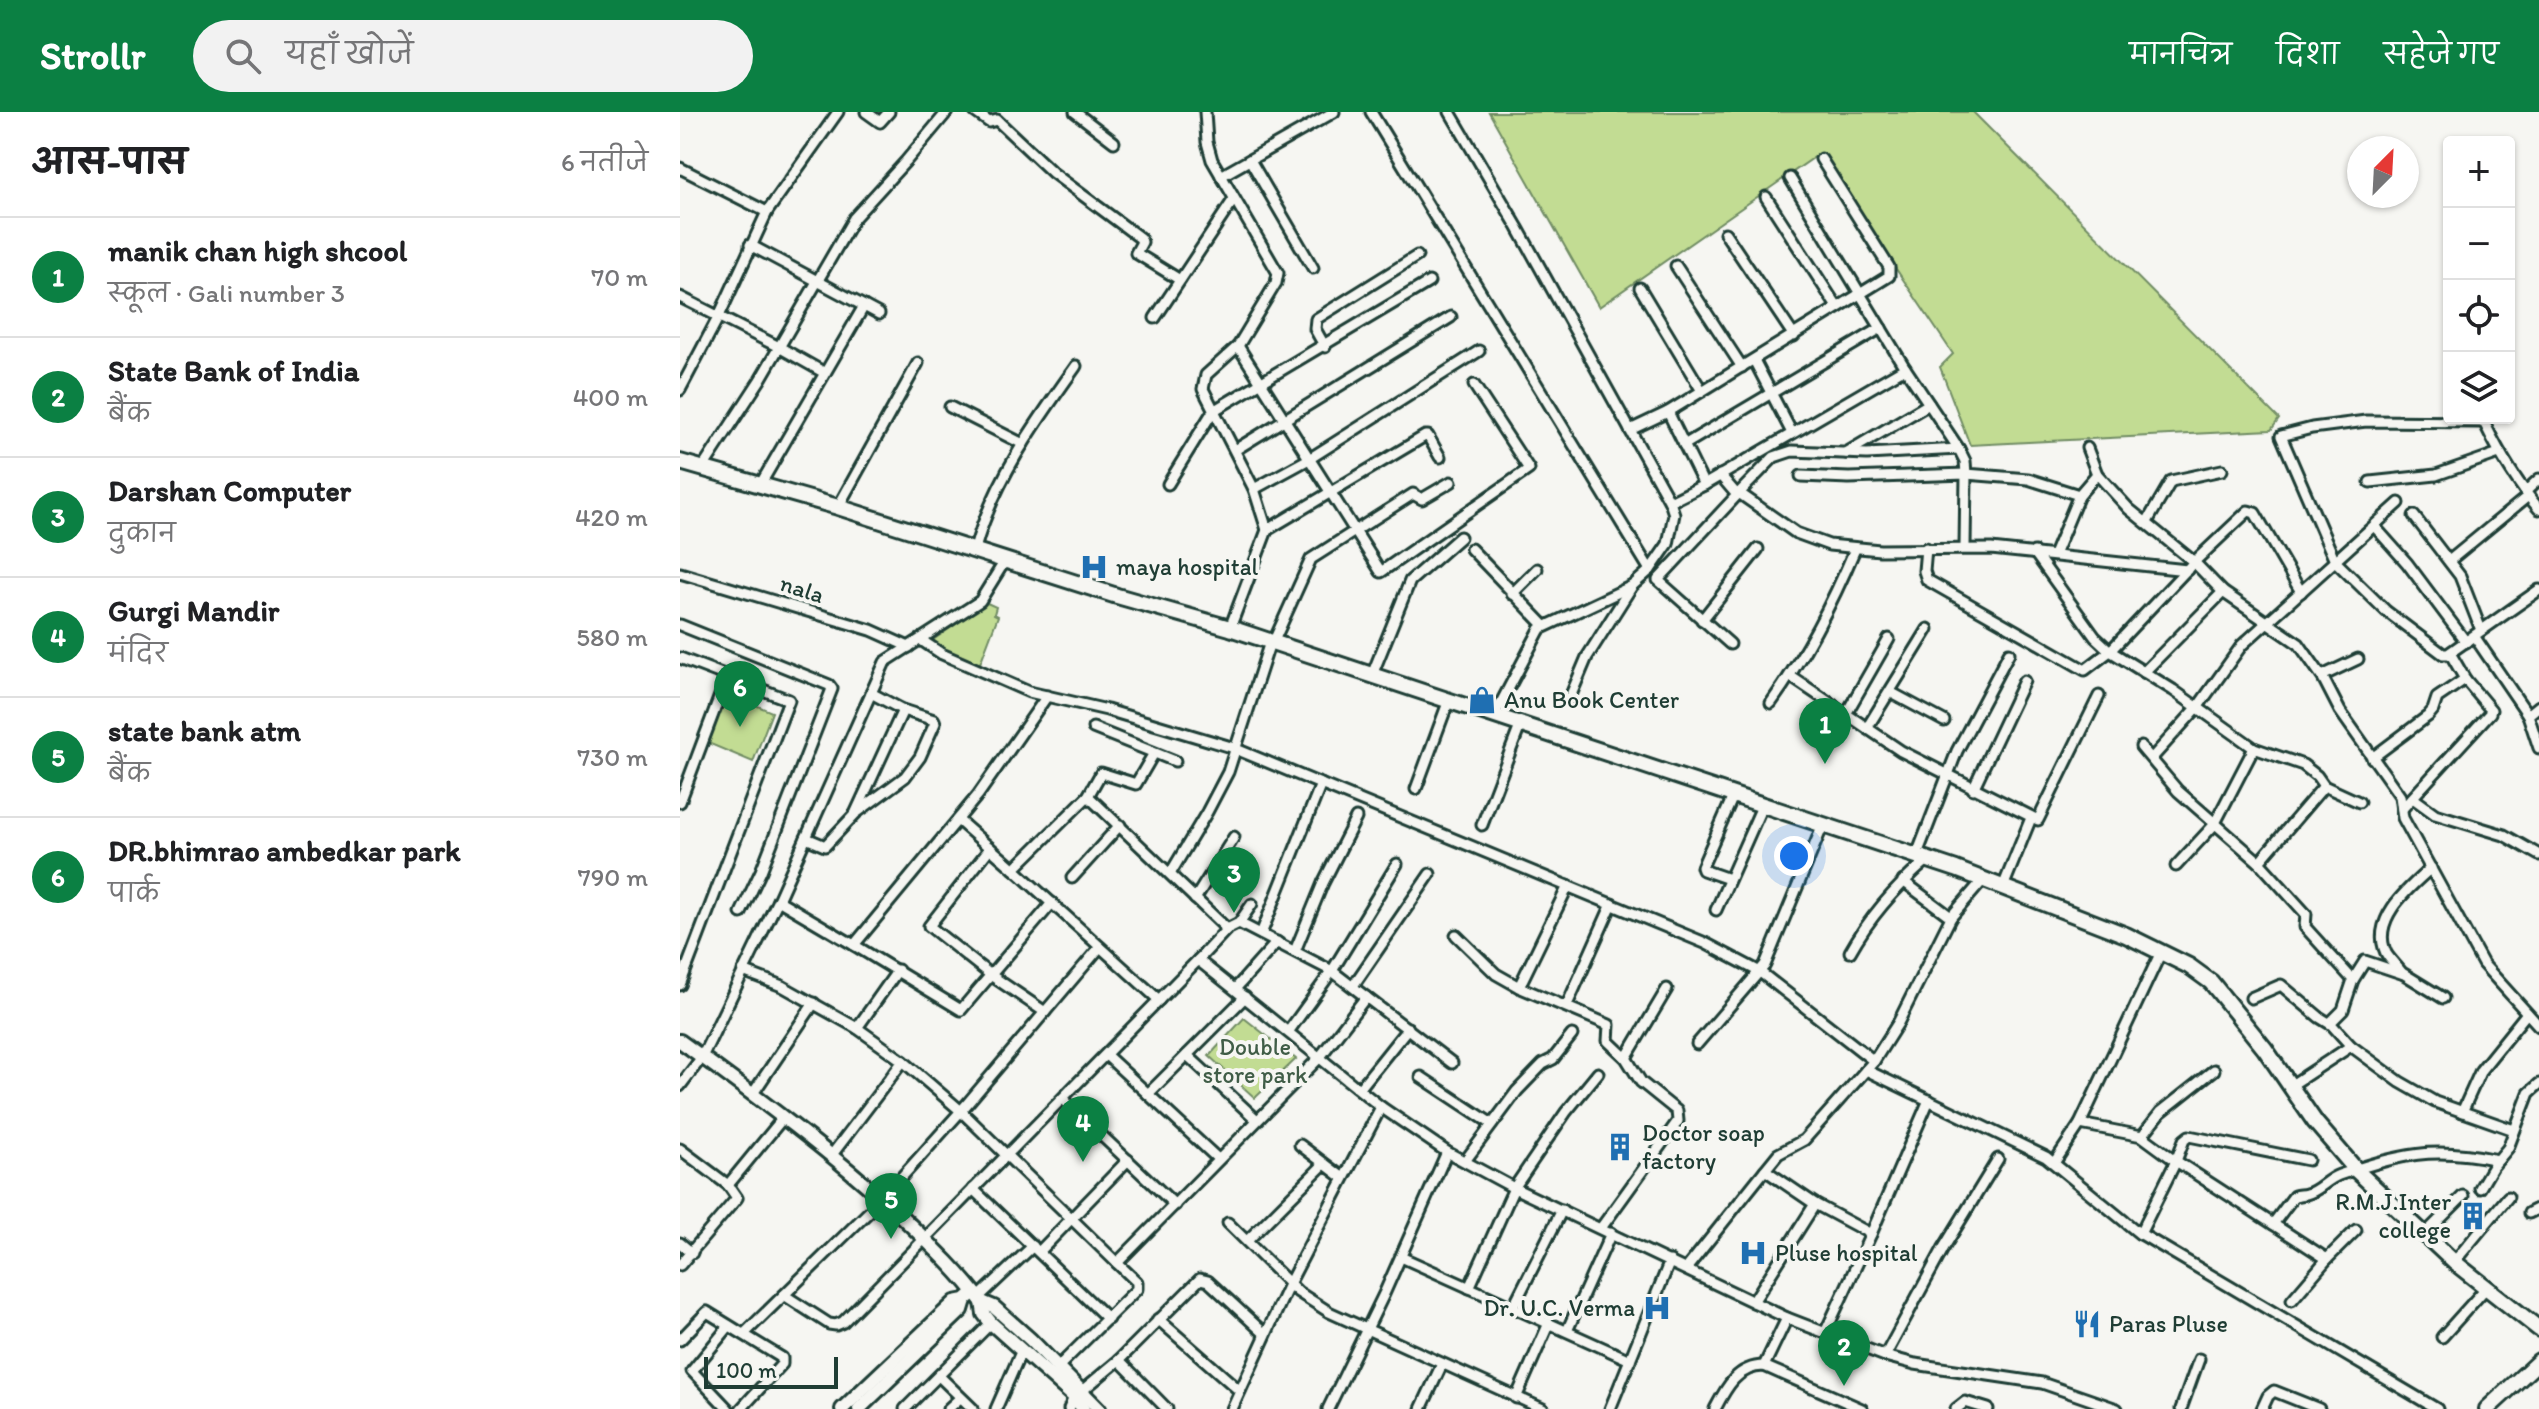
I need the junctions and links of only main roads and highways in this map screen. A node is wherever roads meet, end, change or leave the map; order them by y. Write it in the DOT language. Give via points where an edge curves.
graph roads {
  1 [pos="680,462"];
  2 [pos="2539,1329"];
  3 [pos="2539,1361"];
  4 [pos="2487,1409"];
  1 -- 2 [label="main road" via="1230,628 1734,794 2126,935 2211,982 2357,1171 2423,1236"];
  3 -- 4 [label="main road"];
}
